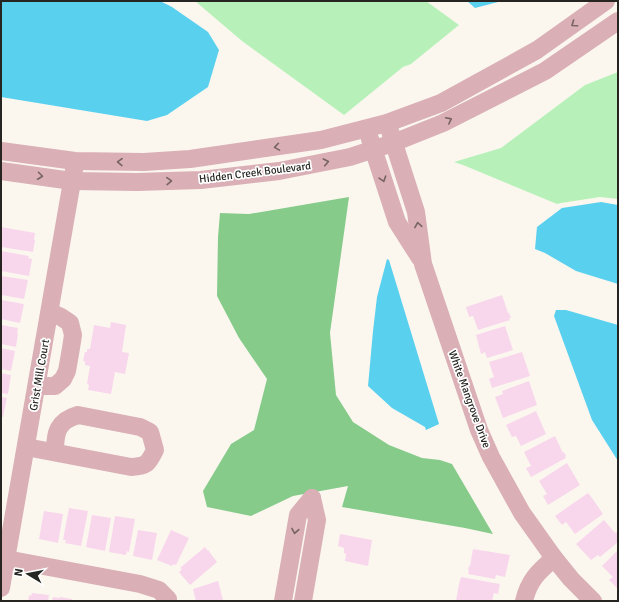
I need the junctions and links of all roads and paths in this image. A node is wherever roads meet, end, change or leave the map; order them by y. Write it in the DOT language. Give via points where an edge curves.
graph roads {
  1 [pos="606,1"];
  2 [pos="618,21"];
  3 [pos="387,123"];
  4 [pos="367,128"];
  5 [pos="394,143"];
  6 [pos="373,150"];
  7 [pos="1,151"];
  8 [pos="76,161"];
  9 [pos="1,171"];
  10 [pos="72,180"];
  11 [pos="424,264"];
  12 [pos="50,312"];
  13 [pos="36,386"];
  14 [pos="26,447"];
  15 [pos="55,452"];
  16 [pos="554,558"];
  17 [pos="6,559"];
  18 [pos="1,588"];
  19 [pos="168,601"];
  20 [pos="283,601"];
  21 [pos="303,601"];
  22 [pos="524,601"];
  23 [pos="593,601"];
  1 -- 3 [label="street, Hidden Creek Boulevard, one-way" via="537,50 441,103"];
  5 -- 2 [label="street, Hidden Creek Boulevard, one-way" via="443,124 545,71"];
  3 -- 4 [label="street, Hidden Creek Boulevard"];
  3 -- 5 [label="street, White Mangrove Drive"];
  4 -- 6 [label="street, White Mangrove Drive"];
  4 -- 8 [label="street, Hidden Creek Boulevard, one-way" via="321,140 190,159 144,162"];
  5 -- 6 [label="street, Hidden Creek Boulevard"];
  11 -- 5 [label="street, White Mangrove Drive, one-way" via="416,212"];
  10 -- 6 [label="street, Hidden Creek Boulevard, one-way" via="201,180 279,171"];
  6 -- 11 [label="street, White Mangrove Drive, one-way" via="397,222"];
  7 -- 8 [label="street, Hidden Creek Boulevard"];
  8 -- 10 [label="street, Grist Mill Court"];
  9 -- 10 [label="street, Hidden Creek Boulevard, one-way"];
  10 -- 12 [label="street, Grist Mill Court"];
  11 -- 16 [label="street, White Mangrove Drive" via="479,430 522,514"];
  12 -- 13 [label="street, Grist Mill Court"];
  12 -- 13 [label="street" via="70,323 73,335 71,348 63,379 56,386"];
  13 -- 14 [label="street, Grist Mill Court"];
  14 -- 15 [label="street"];
  14 -- 17 [label="street, Grist Mill Court"];
  15 -- 15 [label="street" via="131,467 142,466 149,461 155,450 150,432 140,427 78,416 69,418 60,426 55,437"];
  16 -- 22 [label="street" via="533,578"];
  16 -- 23 [label="street, White Mangrove Drive"];
  17 -- 18 [label="street, Grist Mill Court"];
  17 -- 19 [label="street" via="140,584 159,590"];
  21 -- 20 [label="street, one-way" via="317,520 312,498 298,515"];
}
